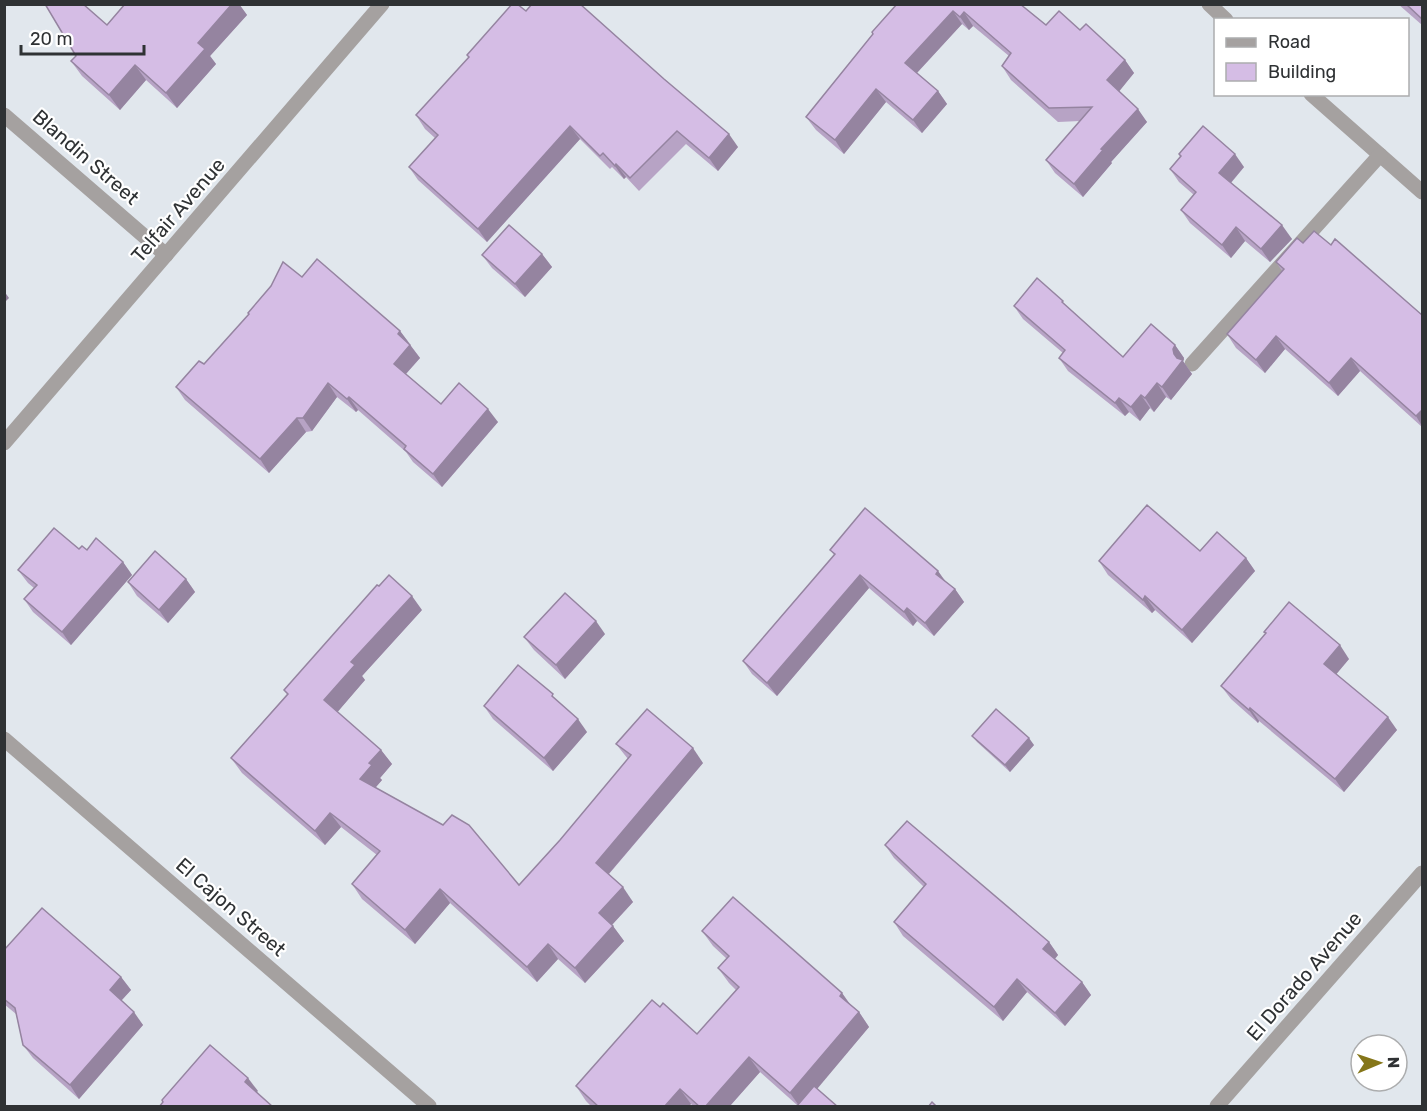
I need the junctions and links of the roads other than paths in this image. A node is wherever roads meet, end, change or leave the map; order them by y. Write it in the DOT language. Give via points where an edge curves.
graph roads {
  1 [pos="382,4"];
  2 [pos="1209,4"];
  3 [pos="1224,18"];
  4 [pos="1313,96"];
  5 [pos="4,115"];
  6 [pos="1380,155"];
  7 [pos="1422,192"];
  8 [pos="166,255"];
  9 [pos="1192,364"];
  10 [pos="4,443"];
  11 [pos="4,739"];
  12 [pos="1422,873"];
  13 [pos="429,1107"];
  14 [pos="1217,1107"];
  1 -- 8 [label="street, Telfair Avenue"];
  2 -- 3 [label="street"];
  4 -- 6 [label="street"];
  5 -- 8 [label="street, Blandin Street"];
  6 -- 7 [label="street"];
  6 -- 9 [label="street"];
  8 -- 10 [label="street, Telfair Avenue"];
  11 -- 13 [label="street, El Cajon Street"];
  12 -- 14 [label="street, El Dorado Avenue"];
}
